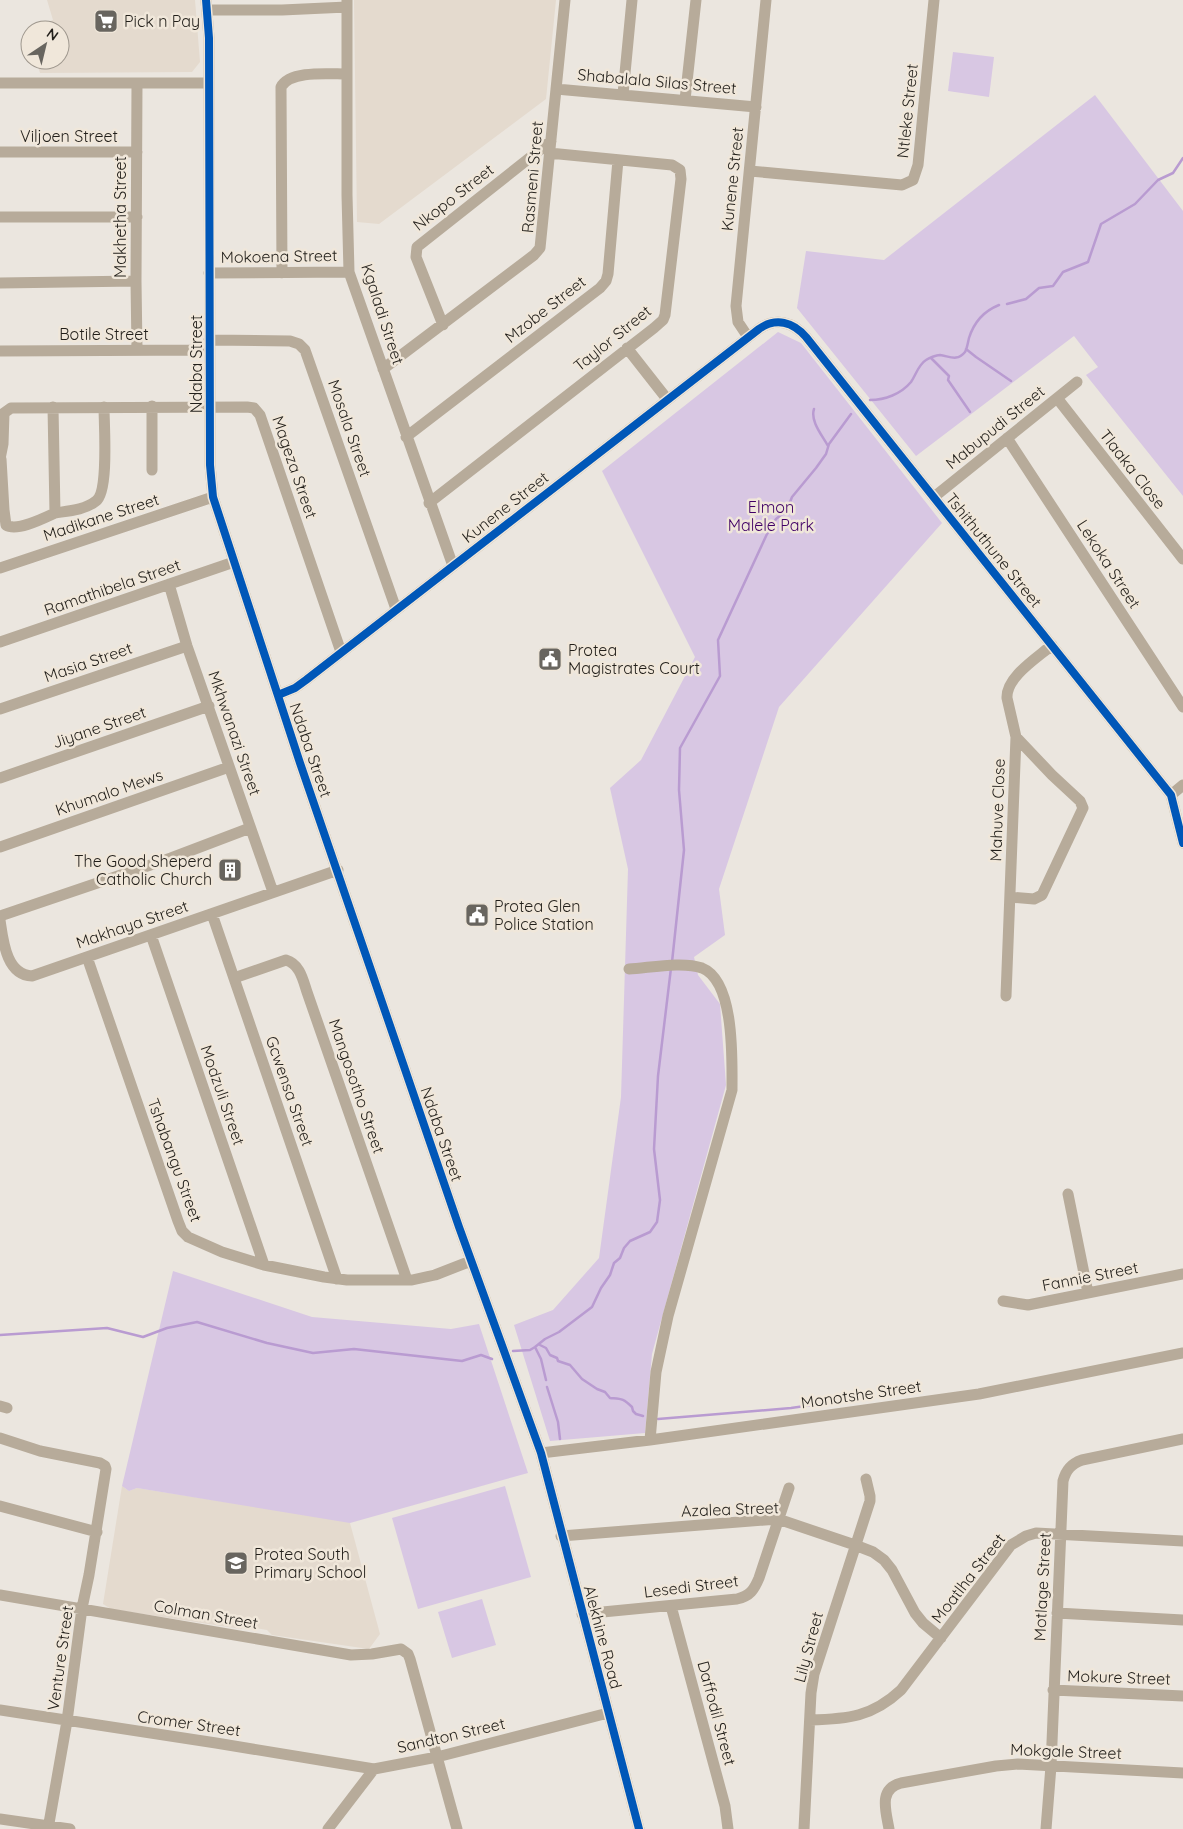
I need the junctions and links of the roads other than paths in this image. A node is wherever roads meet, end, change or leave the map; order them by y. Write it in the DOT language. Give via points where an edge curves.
graph roads {
  1 [pos="565,0"];
  2 [pos="632,0"];
  3 [pos="696,0"];
  4 [pos="766,0"];
  5 [pos="934,0"];
  6 [pos="347,4"];
  7 [pos="207,5"];
  8 [pos="282,5"];
  9 [pos="346,74"];
  10 [pos="0,83"];
  11 [pos="137,83"];
  12 [pos="208,83"];
  13 [pos="556,89"];
  14 [pos="623,94"];
  15 [pos="685,100"];
  16 [pos="756,107"];
  17 [pos="551,141"];
  18 [pos="0,152"];
  19 [pos="137,152"];
  20 [pos="549,153"];
  21 [pos="618,160"];
  22 [pos="750,171"];
  23 [pos="0,217"];
  24 [pos="137,217"];
  25 [pos="349,272"];
  26 [pos="209,273"];
  27 [pos="282,273"];
  28 [pos="136,281"];
  29 [pos="0,283"];
  30 [pos="443,325"];
  31 [pos="748,337"];
  32 [pos="209,345"];
  33 [pos="628,348"];
  34 [pos="137,350"];
  35 [pos="0,351"];
  36 [pos="383,369"];
  37 [pos="1077,382"];
  38 [pos="1057,398"];
  39 [pos="667,399"];
  40 [pos="152,406"];
  41 [pos="52,407"];
  42 [pos="104,407"];
  43 [pos="209,407"];
  44 [pos="406,437"];
  45 [pos="1007,438"];
  46 [pos="1,459"];
  47 [pos="152,470"];
  48 [pos="213,497"];
  49 [pos="934,497"];
  50 [pos="429,503"];
  51 [pos="55,513"];
  52 [pos="1183,559"];
  53 [pos="234,562"];
  54 [pos="452,566"];
  55 [pos="0,568"];
  56 [pos="169,584"];
  57 [pos="396,609"];
  58 [pos="0,642"];
  59 [pos="1052,645"];
  60 [pos="187,646"];
  61 [pos="341,652"];
  62 [pos="278,695"];
  63 [pos="209,706"];
  64 [pos="1183,707"];
  65 [pos="0,710"];
  66 [pos="1016,737"];
  67 [pos="229,768"];
  68 [pos="0,778"];
  69 [pos="1183,785"];
  70 [pos="1171,795"];
  71 [pos="250,828"];
  72 [pos="1183,843"];
  73 [pos="0,847"];
  74 [pos="338,870"];
  75 [pos="273,892"];
  76 [pos="1010,897"];
  77 [pos="212,914"];
  78 [pos="0,918"];
  79 [pos="151,935"];
  80 [pos="87,957"];
  81 [pos="629,970"];
  82 [pos="234,978"];
  83 [pos="1006,996"];
  84 [pos="1068,1194"];
  85 [pos="471,1261"];
  86 [pos="264,1265"];
  87 [pos="1183,1274"];
  88 [pos="337,1279"];
  89 [pos="407,1280"];
  90 [pos="1088,1293"];
  91 [pos="1003,1301"];
  92 [pos="1183,1353"];
  93 [pos="0,1438"];
  94 [pos="1183,1439"];
  95 [pos="650,1440"];
  96 [pos="540,1453"];
  97 [pos="866,1478"];
  98 [pos="788,1488"];
  99 [pos="0,1506"];
  100 [pos="778,1520"];
  101 [pos="96,1532"];
  102 [pos="1060,1534"];
  103 [pos="561,1536"];
  104 [pos="1183,1541"];
  105 [pos="855,1545"];
  106 [pos="0,1595"];
  107 [pos="671,1606"];
  108 [pos="82,1608"];
  109 [pos="582,1614"];
  110 [pos="1057,1614"];
  111 [pos="1183,1620"];
  112 [pos="941,1638"];
  113 [pos="1053,1690"];
  114 [pos="1183,1696"];
  115 [pos="0,1710"];
  116 [pos="608,1713"];
  117 [pos="810,1720"];
  118 [pos="67,1721"];
  119 [pos="437,1757"];
  120 [pos="1051,1766"];
  121 [pos="374,1769"];
  122 [pos="1183,1772"];
  123 [pos="0,1819"];
  124 [pos="48,1827"];
  125 [pos="70,1829"];
  126 [pos="328,1829"];
  127 [pos="456,1829"];
  128 [pos="639,1829"];
  129 [pos="728,1829"];
  130 [pos="804,1829"];
  131 [pos="889,1829"];
  132 [pos="1046,1829"];
  1 -- 13 [label="street, Rasmeni Street"];
  2 -- 14 [label="street"];
  3 -- 15 [label="street"];
  4 -- 16 [label="street, Kunene Street"];
  5 -- 22 [label="street, Ntleke Street" via="918,165 913,180 902,186"];
  6 -- 8 [label="street"];
  6 -- 9 [label="street, Kgaladi Street"];
  7 -- 8 [label="street"];
  7 -- 12 [label="street, Ndaba Street"];
  9 -- 25 [label="street, Kgaladi Street"];
  9 -- 27 [label="street" via="294,76 281,87"];
  10 -- 11 [label="street"];
  11 -- 12 [label="street"];
  11 -- 19 [label="street, Makhetha Street"];
  12 -- 26 [label="street, Ndaba Street"];
  13 -- 14 [label="street, Shabalala Silas Street"];
  13 -- 17 [label="street, Rasmeni Street"];
  14 -- 15 [label="street, Shabalala Silas Street"];
  15 -- 16 [label="street, Shabalala Silas Street"];
  16 -- 22 [label="street, Kunene Street"];
  17 -- 20 [label="street, Rasmeni Street"];
  17 -- 30 [label="street, Nkopo Street" via="417,247 416,257"];
  18 -- 19 [label="street, Viljoen Street"];
  19 -- 24 [label="street, Makhetha Street"];
  20 -- 21 [label="street, Taylor Street"];
  20 -- 30 [label="street, Rasmeni Street" via="540,248"];
  21 -- 33 [label="street, Taylor Street" via="673,166 680,170 681,175 665,315 659,324"];
  21 -- 44 [label="street, Mzobe Street" via="606,281"];
  22 -- 31 [label="street, Kunene Street" via="736,306 738,322"];
  23 -- 24 [label="street"];
  24 -- 28 [label="street, Makhetha Street"];
  25 -- 27 [label="street, Mokoena Street"];
  25 -- 36 [label="street, Kgaladi Street"];
  26 -- 27 [label="street, Mokoena Street"];
  26 -- 32 [label="street, Ndaba Street"];
  28 -- 29 [label="street"];
  28 -- 34 [label="street, Makhetha Street"];
  30 -- 36 [label="street, Rasmeni Street"];
  31 -- 39 [label="street, Kunene Street"];
  31 -- 49 [label="street, Tshithuthune Street" via="768,324 795,326"];
  32 -- 34 [label="street, Botile Street"];
  32 -- 43 [label="street, Ndaba Street"];
  32 -- 57 [label="street, Mosala Street" via="290,341 305,350"];
  33 -- 39 [label="street"];
  33 -- 50 [label="street, Taylor Street"];
  34 -- 35 [label="street, Botile Street"];
  36 -- 44 [label="street, Kgaladi Street"];
  37 -- 38 [label="street, Mabupudi Street"];
  38 -- 45 [label="street, Mabupudi Street"];
  38 -- 52 [label="street, Tlaaka Close"];
  39 -- 54 [label="street, Kunene Street"];
  40 -- 42 [label="street, Mageza Street"];
  40 -- 43 [label="street, Mageza Street"];
  40 -- 47 [label="street"];
  41 -- 42 [label="street, Mageza Street"];
  41 -- 46 [label="street, Mageza Street" via="6,410"];
  41 -- 51 [label="street"];
  42 -- 51 [label="street, Mageza Street" via="102,494 88,505"];
  43 -- 48 [label="street, Ndaba Street"];
  43 -- 61 [label="street, Mageza Street" via="250,407 260,415"];
  44 -- 50 [label="street, Kgaladi Street"];
  45 -- 49 [label="street, Mabupudi Street"];
  45 -- 64 [label="street, Lekoka Street"];
  46 -- 51 [label="street, Mageza Street" via="6,525 22,526"];
  48 -- 53 [label="street, Ndaba Street"];
  48 -- 55 [label="street, Madikane Street"];
  49 -- 59 [label="street, Tshithuthune Street"];
  50 -- 54 [label="street, Kgaladi Street"];
  53 -- 56 [label="street, Ramathibela Street"];
  53 -- 62 [label="street, Ndaba Street"];
  54 -- 57 [label="street, Kunene Street"];
  56 -- 58 [label="street, Ramathibela Street"];
  56 -- 60 [label="street, Mkhwanazi Street"];
  57 -- 61 [label="street, Kunene Street"];
  59 -- 66 [label="street, Mahuve Close" via="1014,678 1008,688 1007,698"];
  59 -- 70 [label="street, Tshithuthune Street"];
  60 -- 63 [label="street, Mkhwanazi Street"];
  60 -- 65 [label="street, Masia Street"];
  61 -- 62 [label="street, Kunene Street" via="295,688"];
  62 -- 74 [label="street, Ndaba Street"];
  63 -- 67 [label="street, Mkhwanazi Street"];
  63 -- 68 [label="street, Jiyane Street"];
  66 -- 76 [label="street, Mahuve Close"];
  66 -- 76 [label="street" via="1080,801 1083,808 1042,894 1034,899"];
  67 -- 71 [label="street, Mkhwanazi Street"];
  67 -- 73 [label="street, Khumalo Mews"];
  69 -- 70 [label="street"];
  70 -- 72 [label="street, Tshithuthune Street"];
  71 -- 75 [label="street, Mkhwanazi Street"];
  71 -- 78 [label="street"];
  74 -- 75 [label="street, Makhaya Street"];
  74 -- 85 [label="street, Ndaba Street"];
  75 -- 77 [label="street, Makhaya Street"];
  76 -- 83 [label="street, Mahuve Close"];
  77 -- 79 [label="street, Makhaya Street"];
  77 -- 82 [label="street, Gcwensa Street"];
  78 -- 80 [label="street, Makhaya Street" via="8,954 14,968 22,974 35,975"];
  79 -- 80 [label="street, Makhaya Street"];
  79 -- 86 [label="street, Modzuli Street"];
  80 -- 86 [label="street, Tshabangu Street" via="182,1231 198,1242"];
  81 -- 95 [label="street" via="684,965 702,968 713,975 729,1018 732,1056 732,1090 668,1316 656,1372"];
  82 -- 88 [label="street, Gcwensa Street"];
  82 -- 89 [label="street, Mangosotho Street" via="286,960 297,967"];
  84 -- 90 [label="street"];
  85 -- 89 [label="street, Tshabangu Street" via="435,1275"];
  85 -- 96 [label="street, Ndaba Street"];
  86 -- 88 [label="street, Tshabangu Street"];
  87 -- 90 [label="street, Fannie Street"];
  88 -- 89 [label="street, Tshabangu Street"];
  90 -- 91 [label="street, Fannie Street" via="1028,1305"];
  92 -- 95 [label="street, Monotshe Street" via="980,1394"];
  93 -- 101 [label="street, Venture Street" via="40,1451 102,1464 106,1469"];
  94 -- 102 [label="street, Motlage Street" via="1074,1462 1063,1480"];
  95 -- 96 [label="street, Monotshe Street"];
  96 -- 103 [label="street, Alekhine Road"];
  97 -- 105 [label="street, Lily Street" via="870,1501"];
  98 -- 100 [label="street, Lesedi Street"];
  99 -- 101 [label="street"];
  100 -- 103 [label="street, Azalea Street"];
  100 -- 105 [label="street, Azalea Street"];
  100 -- 107 [label="street, Lesedi Street" via="756,1587 750,1595"];
  101 -- 108 [label="street, Venture Street"];
  102 -- 104 [label="street, Moatlha Street"];
  102 -- 110 [label="street, Motlage Street"];
  102 -- 112 [label="street, Moatlha Street" via="1036,1533 1012,1545"];
  103 -- 109 [label="street, Alekhine Road"];
  105 -- 112 [label="street, Azalea Street" via="874,1552 884,1560 923,1623"];
  105 -- 117 [label="street, Lily Street" via="814,1674"];
  106 -- 108 [label="street, Colman Street"];
  107 -- 109 [label="street, Lesedi Street"];
  107 -- 129 [label="street, Daffodil Street" via="725,1806"];
  108 -- 118 [label="street, Venture Street"];
  108 -- 119 [label="street, Colman Street" via="344,1654 363,1655 397,1648 405,1650"];
  109 -- 116 [label="street, Alekhine Road"];
  110 -- 111 [label="street"];
  110 -- 113 [label="street, Motlage Street"];
  112 -- 117 [label="street, Moatlha Street" via="890,1700 851,1717"];
  113 -- 114 [label="street, Mokure Street"];
  113 -- 120 [label="street, Motlage Street"];
  115 -- 118 [label="street, Cromer Street"];
  116 -- 119 [label="street, Sandton Street"];
  116 -- 128 [label="street, Alekhine Road"];
  117 -- 130 [label="street, Lily Street"];
  118 -- 121 [label="street, Cromer Street"];
  118 -- 124 [label="street, Venture Street"];
  119 -- 121 [label="street, Sandton Street"];
  119 -- 127 [label="street"];
  120 -- 122 [label="street, Mokgale Street"];
  120 -- 131 [label="street, Mokgale Street" via="996,1766 890,1787 884,1801"];
  120 -- 132 [label="street, Motlage Street"];
  121 -- 126 [label="street"];
  123 -- 124 [label="street"];
  124 -- 125 [label="street"];
}
